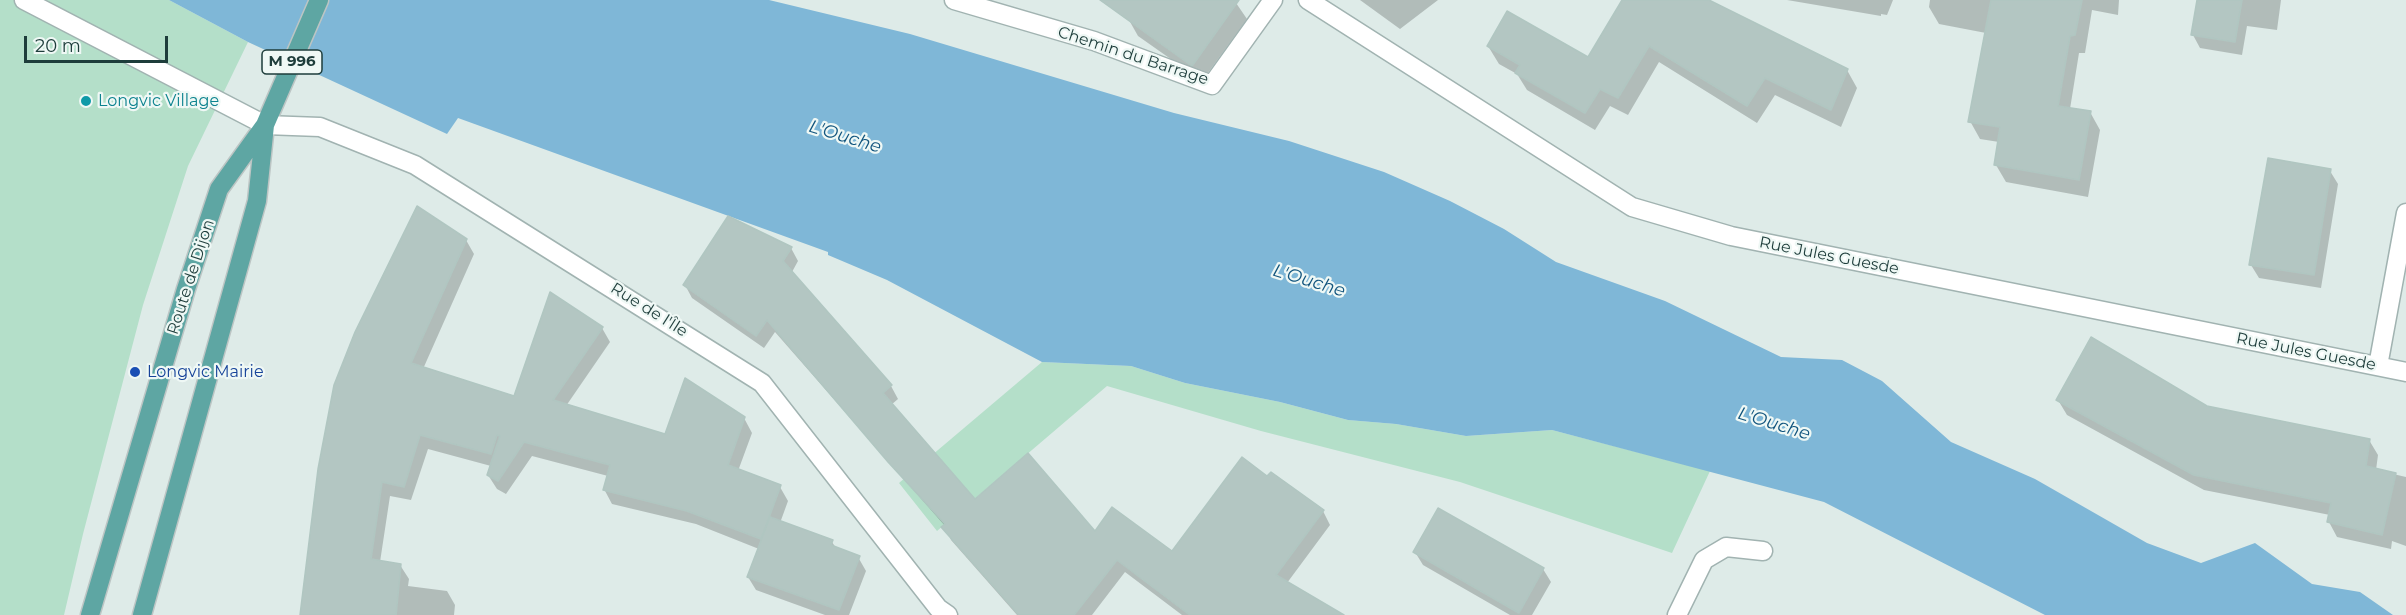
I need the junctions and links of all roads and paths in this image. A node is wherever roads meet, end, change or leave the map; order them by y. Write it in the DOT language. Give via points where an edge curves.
graph roads {
  1 [pos="24,0"];
  2 [pos="319,0"];
  3 [pos="954,0"];
  4 [pos="1273,0"];
  5 [pos="1308,0"];
  6 [pos="265,124"];
  7 [pos="2406,213"];
  8 [pos="2378,366"];
  9 [pos="2406,372"];
  10 [pos="1763,551"];
  11 [pos="937,613"];
  12 [pos="90,615"];
  13 [pos="142,615"];
  14 [pos="1677,615"];
  1 -- 6 [label="street"];
  2 -- 6 [label="main road, Route de Dijon / M 996"];
  3 -- 4 [label="street, Chemin du Barrage" via="1094,41 1212,85"];
  5 -- 8 [label="street, Rue Jules Guesde" via="1632,207 1731,236"];
  6 -- 11 [label="street, Rue de l'Île" via="320,127 416,165 762,383"];
  6 -- 12 [label="main road, Route de Dijon / M 996" via="219,189"];
  6 -- 13 [label="main road, Route de Dijon / M 996" via="257,201"];
  7 -- 8 [label="street"];
  8 -- 9 [label="street, Rue Jules Guesde"];
  10 -- 14 [label="street" via="1726,547 1704,560"];
}
